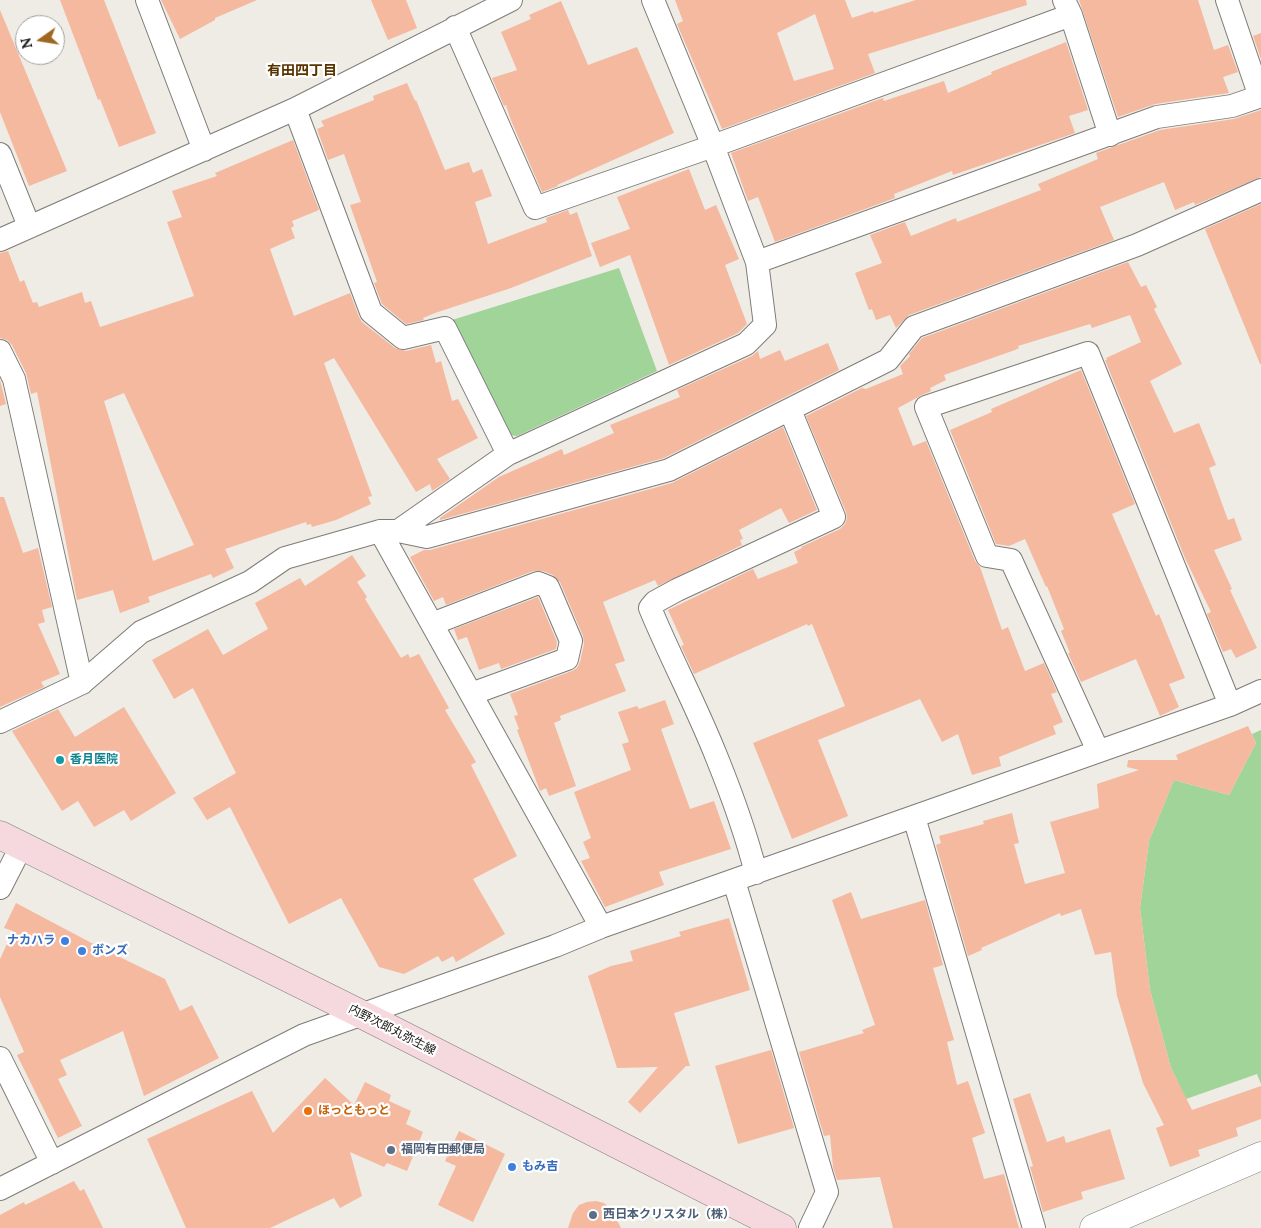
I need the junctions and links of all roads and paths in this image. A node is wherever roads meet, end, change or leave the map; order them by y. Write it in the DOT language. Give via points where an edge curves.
graph roads {
  1 [pos="147,0"];
  2 [pos="511,0"];
  3 [pos="654,0"];
  4 [pos="1227,0"];
  5 [pos="1067,7"];
  6 [pos="474,8"];
  7 [pos="455,27"];
  8 [pos="1261,96"];
  9 [pos="294,109"];
  10 [pos="1110,135"];
  11 [pos="713,146"];
  12 [pos="204,150"];
  13 [pos="0,154"];
  14 [pos="1261,190"];
  15 [pos="29,226"];
  16 [pos="0,240"];
  17 [pos="757,262"];
  18 [pos="0,351"];
  19 [pos="790,410"];
  20 [pos="508,454"];
  21 [pos="389,531"];
  22 [pos="432,624"];
  23 [pos="82,683"];
  24 [pos="1261,691"];
  25 [pos="471,694"];
  26 [pos="1230,705"];
  27 [pos="0,722"];
  28 [pos="1098,751"];
  29 [pos="914,817"];
  30 [pos="11,840"];
  31 [pos="756,873"];
  32 [pos="734,881"];
  33 [pos="0,888"];
  34 [pos="601,927"];
  35 [pos="363,1015"];
  36 [pos="0,1058"];
  37 [pos="1261,1156"];
  38 [pos="52,1163"];
  39 [pos="0,1189"];
  40 [pos="782,1228"];
  41 [pos="810,1228"];
  42 [pos="1034,1228"];
  43 [pos="1094,1228"];
  1 -- 12 [label="street"];
  2 -- 6 [label="street"];
  3 -- 11 [label="street"];
  4 -- 8 [label="street"];
  5 -- 10 [label="street"];
  5 -- 11 [label="street"];
  6 -- 7 [label="street"];
  7 -- 9 [label="street"];
  7 -- 11 [label="street" via="535,208"];
  8 -- 10 [label="street" via="1232,106 1157,117"];
  9 -- 12 [label="street"];
  9 -- 20 [label="street" via="372,312 403,338 445,328"];
  10 -- 17 [label="street"];
  11 -- 17 [label="street"];
  12 -- 15 [label="street"];
  13 -- 15 [label="street"];
  14 -- 19 [label="street" via="1137,245 914,327 888,360"];
  15 -- 16 [label="street"];
  17 -- 20 [label="street" via="765,324 746,344"];
  18 -- 23 [label="street" via="14,379"];
  19 -- 21 [label="street" via="670,470 427,537"];
  19 -- 31 [label="street" via="834,517 677,590 650,608 716,756"];
  20 -- 21 [label="street"];
  21 -- 22 [label="street"];
  21 -- 23 [label="street" via="286,558 250,582 141,632"];
  22 -- 25 [label="street"];
  22 -- 25 [label="street" via="538,583 548,587 571,642 567,659"];
  23 -- 27 [label="street"];
  24 -- 26 [label="street"];
  25 -- 34 [label="street"];
  26 -- 28 [label="street"];
  26 -- 28 [label="street" via="1088,353 926,407 987,556 1011,560"];
  28 -- 29 [label="street"];
  29 -- 31 [label="street"];
  29 -- 42 [label="street"];
  30 -- 33 [label="street"];
  30 -- 35 [label="main road, 内野次郎丸弥生線"];
  31 -- 32 [label="street"];
  32 -- 34 [label="street"];
  32 -- 41 [label="street" via="827,1192"];
  34 -- 35 [label="street"];
  35 -- 38 [label="street" via="304,1036"];
  35 -- 40 [label="main road, 内野次郎丸弥生線"];
  36 -- 38 [label="street"];
  37 -- 43 [label="street"];
  38 -- 39 [label="street"];
}
